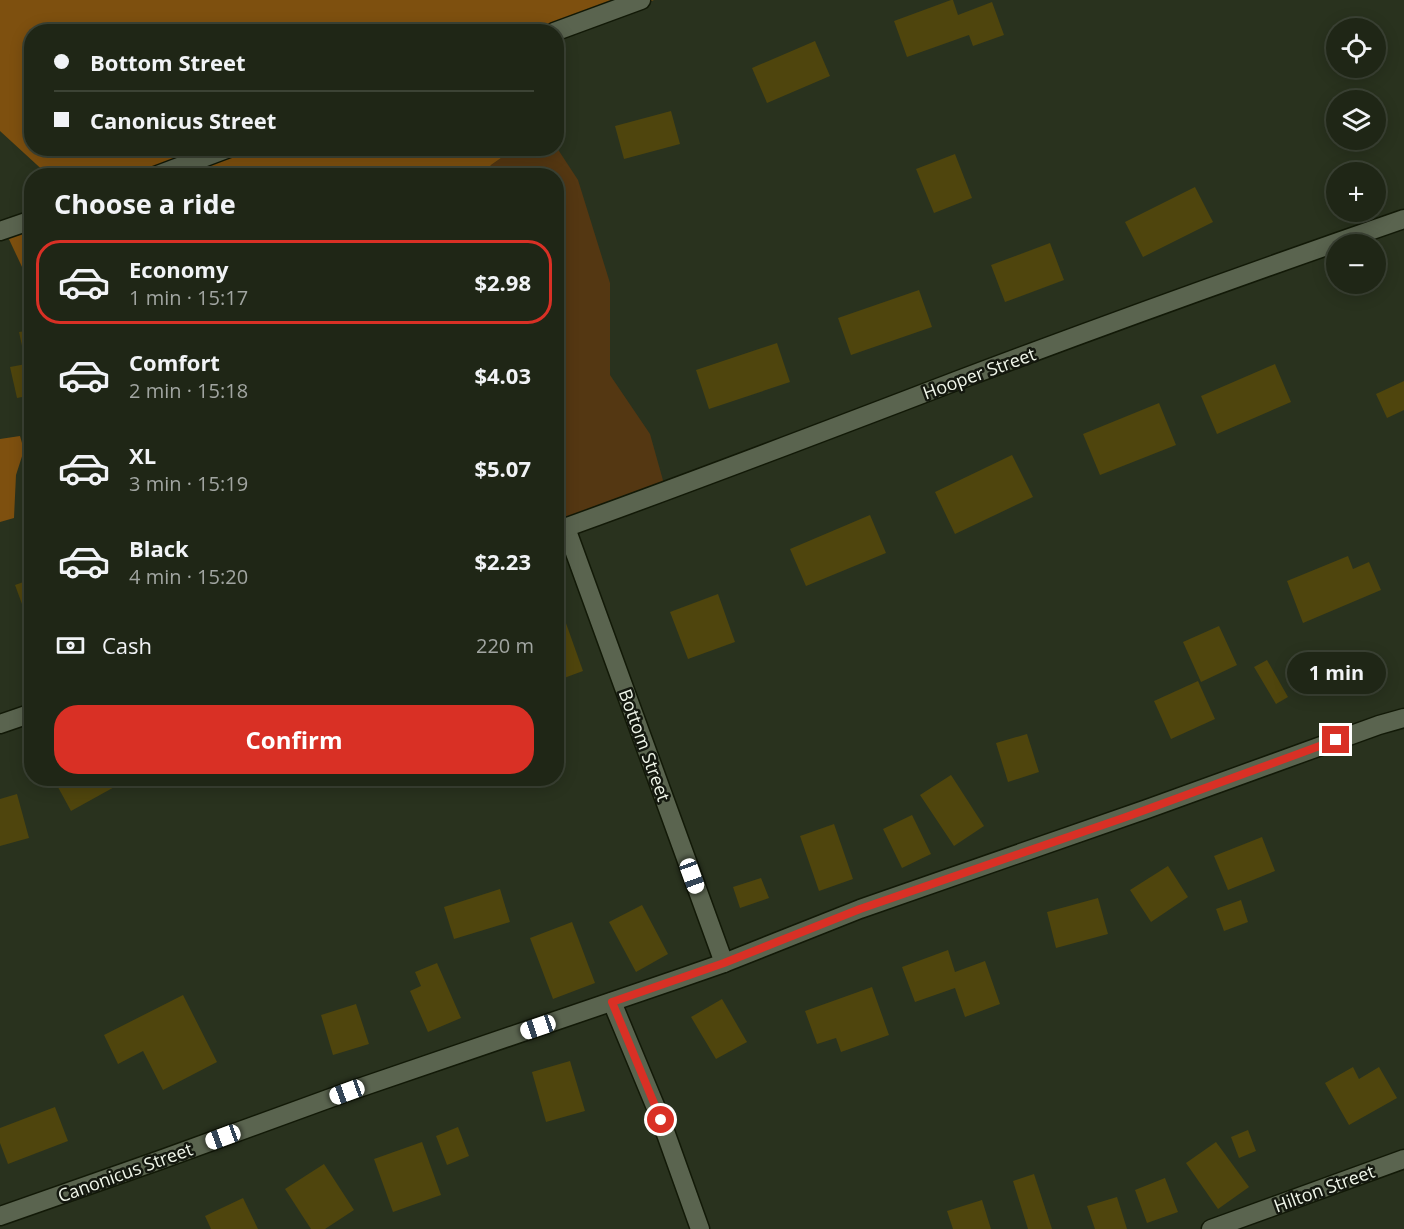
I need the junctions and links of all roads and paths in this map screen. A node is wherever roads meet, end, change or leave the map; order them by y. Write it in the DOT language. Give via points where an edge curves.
graph roads {
  1 [pos="641,0"];
  2 [pos="564,28"];
  3 [pos="209,156"];
  4 [pos="176,168"];
  5 [pos="1404,219"];
  6 [pos="24,223"];
  7 [pos="0,231"];
  8 [pos="564,529"];
  9 [pos="564,538"];
  10 [pos="24,716"];
  11 [pos="1404,717"];
  12 [pos="0,724"];
  13 [pos="724,963"];
  14 [pos="612,1002"];
  15 [pos="1404,1159"];
  16 [pos="0,1216"];
  17 [pos="700,1229"];
  18 [pos="1211,1229"];
  1 -- 2 [label="street"];
  3 -- 4 [label="street"];
  5 -- 8 [label="street, Hooper Street" via="958,380"];
  6 -- 7 [label="street"];
  9 -- 13 [label="street, Bottom Street"];
  10 -- 12 [label="street"];
  11 -- 13 [label="street, Canonicus Street" via="860,909"];
  13 -- 14 [label="street, Canonicus Street"];
  14 -- 16 [label="street, Canonicus Street"];
  14 -- 17 [label="street" via="661,1120"];
  15 -- 18 [label="street, Hilton Street"];
}
